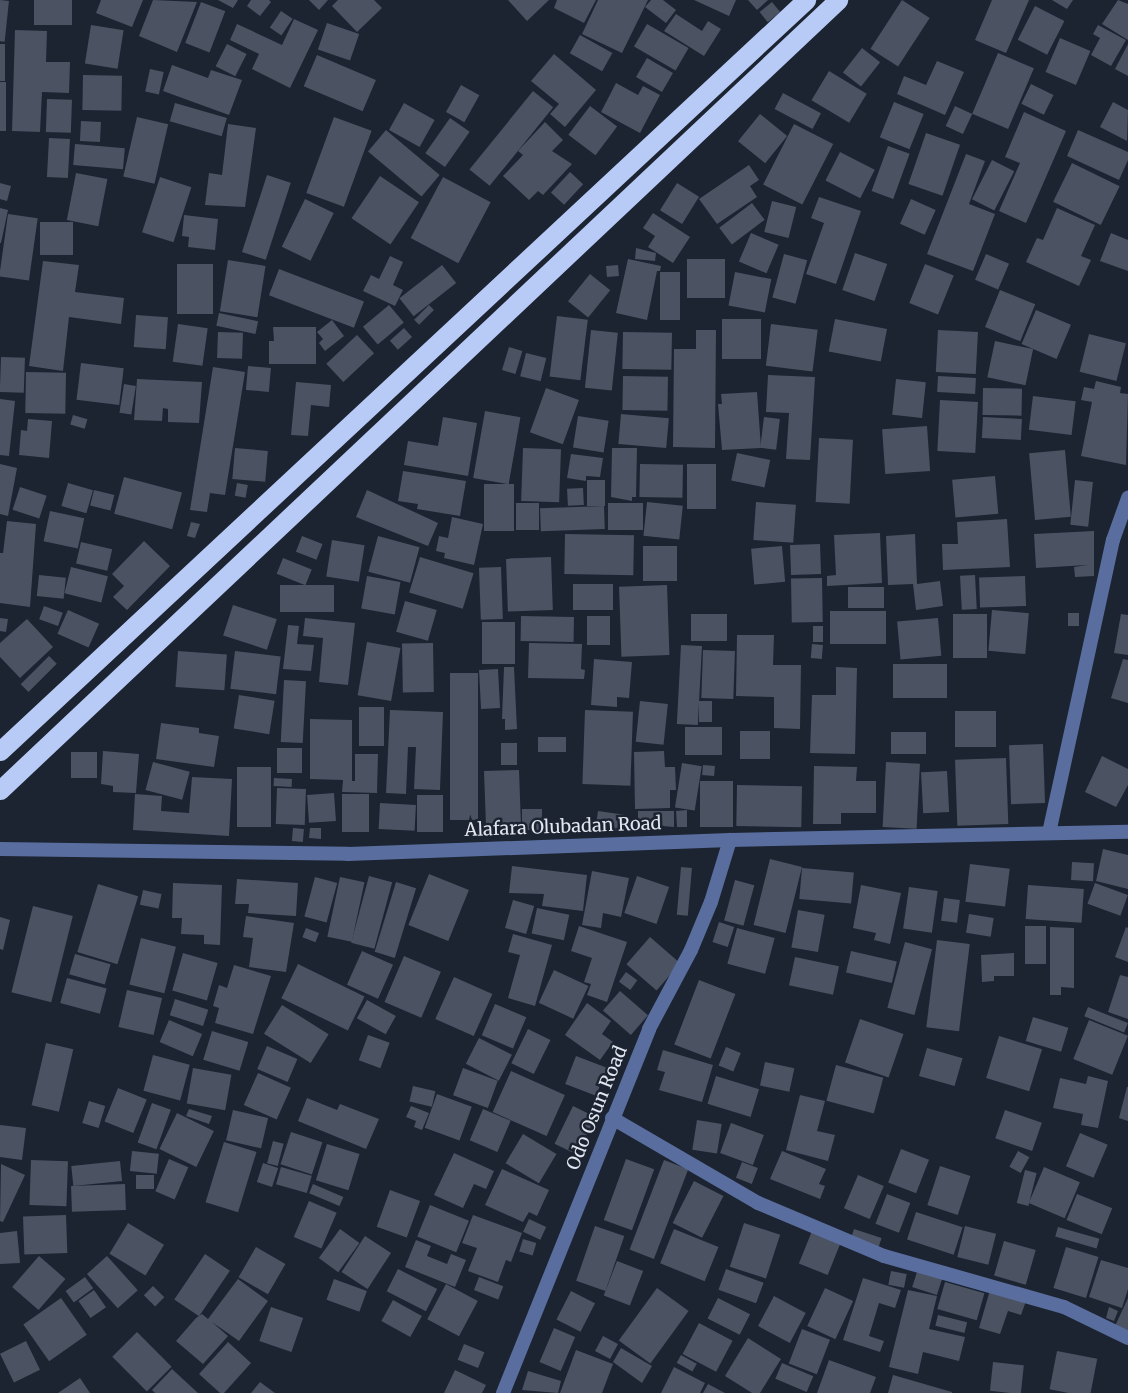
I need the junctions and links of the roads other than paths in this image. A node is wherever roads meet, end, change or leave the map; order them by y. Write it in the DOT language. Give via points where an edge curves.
graph roads {
  1 [pos="806,0"];
  2 [pos="838,0"];
  3 [pos="555,234"];
  4 [pos="573,251"];
  5 [pos="1128,498"];
  6 [pos="267,502"];
  7 [pos="286,520"];
  8 [pos="0,751"];
  9 [pos="0,790"];
  10 [pos="1128,832"];
  11 [pos="1049,833"];
  12 [pos="730,840"];
  13 [pos="0,849"];
  14 [pos="612,1118"];
  15 [pos="1128,1338"];
  16 [pos="503,1393"];
  1 -- 3 [label="highway"];
  2 -- 4 [label="highway"];
  3 -- 4 [label="highway"];
  3 -- 6 [label="highway"];
  4 -- 7 [label="highway"];
  5 -- 11 [label="street" via="1113,540"];
  6 -- 7 [label="highway"];
  6 -- 8 [label="highway"];
  7 -- 9 [label="highway"];
  10 -- 11 [label="street, Alafara Olubadan Road"];
  11 -- 12 [label="street, Alafara Olubadan Road"];
  12 -- 13 [label="street, Alafara Olubadan Road" via="348,854"];
  12 -- 14 [label="street, Odo Osun Road" via="696,938 649,1029"];
  14 -- 15 [label="street" via="758,1203 884,1256 1064,1307"];
  14 -- 16 [label="street, Odo Osun Road"];
}
